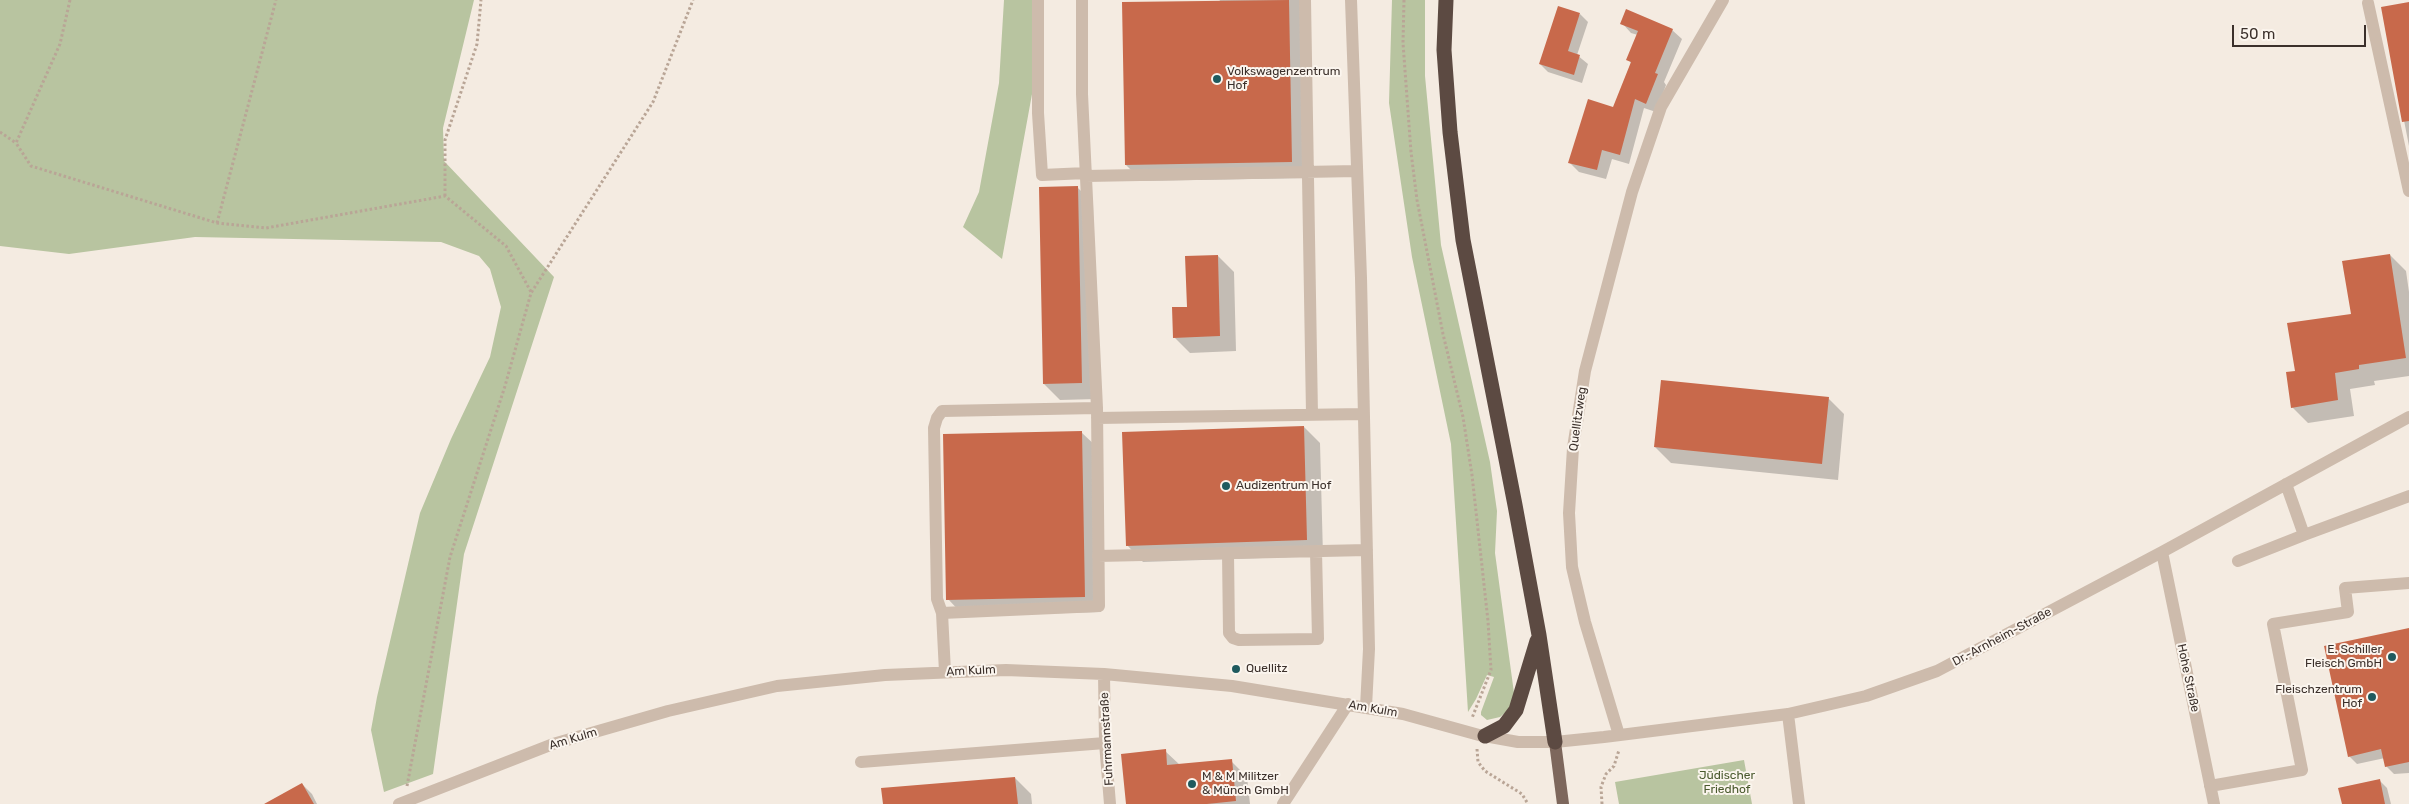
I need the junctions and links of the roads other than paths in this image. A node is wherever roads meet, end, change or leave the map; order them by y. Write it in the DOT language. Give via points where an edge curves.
graph roads {
  1 [pos="1038,0"];
  2 [pos="1082,0"];
  3 [pos="1305,0"];
  4 [pos="1351,0"];
  5 [pos="1446,0"];
  6 [pos="1723,0"];
  7 [pos="2368,4"];
  8 [pos="1357,171"];
  9 [pos="1309,172"];
  10 [pos="1086,174"];
  11 [pos="2409,191"];
  12 [pos="1097,413"];
  13 [pos="1312,414"];
  14 [pos="1364,414"];
  15 [pos="2409,417"];
  16 [pos="2286,484"];
  17 [pos="2409,496"];
  18 [pos="2304,535"];
  19 [pos="1367,550"];
  20 [pos="1316,551"];
  21 [pos="2162,552"];
  22 [pos="1228,553"];
  23 [pos="1098,556"];
  24 [pos="2238,561"];
  25 [pos="2409,582"];
  26 [pos="942,613"];
  27 [pos="1539,634"];
  28 [pos="945,672"];
  29 [pos="1104,674"];
  30 [pos="1348,704"];
  31 [pos="1366,707"];
  32 [pos="1788,714"];
  33 [pos="1619,735"];
  34 [pos="1482,736"];
  35 [pos="1554,742"];
  36 [pos="1104,743"];
  37 [pos="861,762"];
  38 [pos="2210,786"];
  39 [pos="402,803"];
  40 [pos="1110,804"];
  41 [pos="1283,804"];
  42 [pos="1563,804"];
  43 [pos="1799,804"];
  44 [pos="2214,804"];
  1 -- 10 [label="street" via="1038,113 1042,175"];
  2 -- 10 [label="street"];
  3 -- 9 [label="street"];
  4 -- 8 [label="street"];
  5 -- 27 [label="highway" via="1444,50 1463,240"];
  6 -- 33 [label="street, Quellitzweg" via="1661,107 1632,192 1588,361 1573,448 1569,513 1572,567"];
  7 -- 11 [label="street"];
  8 -- 9 [label="street"];
  8 -- 14 [label="street"];
  9 -- 10 [label="street"];
  9 -- 13 [label="street"];
  10 -- 12 [label="street"];
  12 -- 13 [label="street"];
  12 -- 23 [label="street"];
  12 -- 26 [label="street" via="942,411 934,428 937,599"];
  13 -- 14 [label="street"];
  14 -- 19 [label="street"];
  15 -- 16 [label="street, Dr.-Arnheim-Straße"];
  16 -- 18 [label="street"];
  16 -- 21 [label="street, Dr.-Arnheim-Straße"];
  17 -- 18 [label="street"];
  18 -- 24 [label="street"];
  19 -- 20 [label="street"];
  19 -- 31 [label="street" via="1369,649"];
  20 -- 22 [label="street"];
  20 -- 22 [label="street" via="1318,639 1233,638 1229,633"];
  21 -- 32 [label="street, Dr.-Arnheim-Straße" via="1937,672 1866,696"];
  21 -- 38 [label="street, Hohe Straße"];
  22 -- 23 [label="street"];
  23 -- 26 [label="street" via="1099,606"];
  25 -- 38 [label="street" via="2345,588 2348,612 2273,624 2302,770"];
  26 -- 28 [label="street"];
  27 -- 34 [label="highway" via="1516,710 1504,726"];
  27 -- 35 [label="highway"];
  28 -- 29 [label="street, Am Kulm" via="1006,670"];
  28 -- 39 [label="street, Am Kulm" via="778,686 668,711 553,744"];
  29 -- 30 [label="street, Am Kulm" via="1232,686"];
  29 -- 36 [label="street, Fuhrmannstraße"];
  30 -- 31 [label="street, Am Kulm"];
  30 -- 41 [label="street"];
  31 -- 34 [label="street, Am Kulm"];
  32 -- 33 [label="street, Dr.-Arnheim-Straße"];
  32 -- 43 [label="street"];
  33 -- 35 [label="street, Dr.-Arnheim-Straße"];
  34 -- 35 [label="street, Am Kulm" via="1518,742"];
  35 -- 42 [label="main road"];
  36 -- 37 [label="street"];
  36 -- 40 [label="street, Fuhrmannstraße"];
  38 -- 44 [label="street, Hohe Straße"];
}
